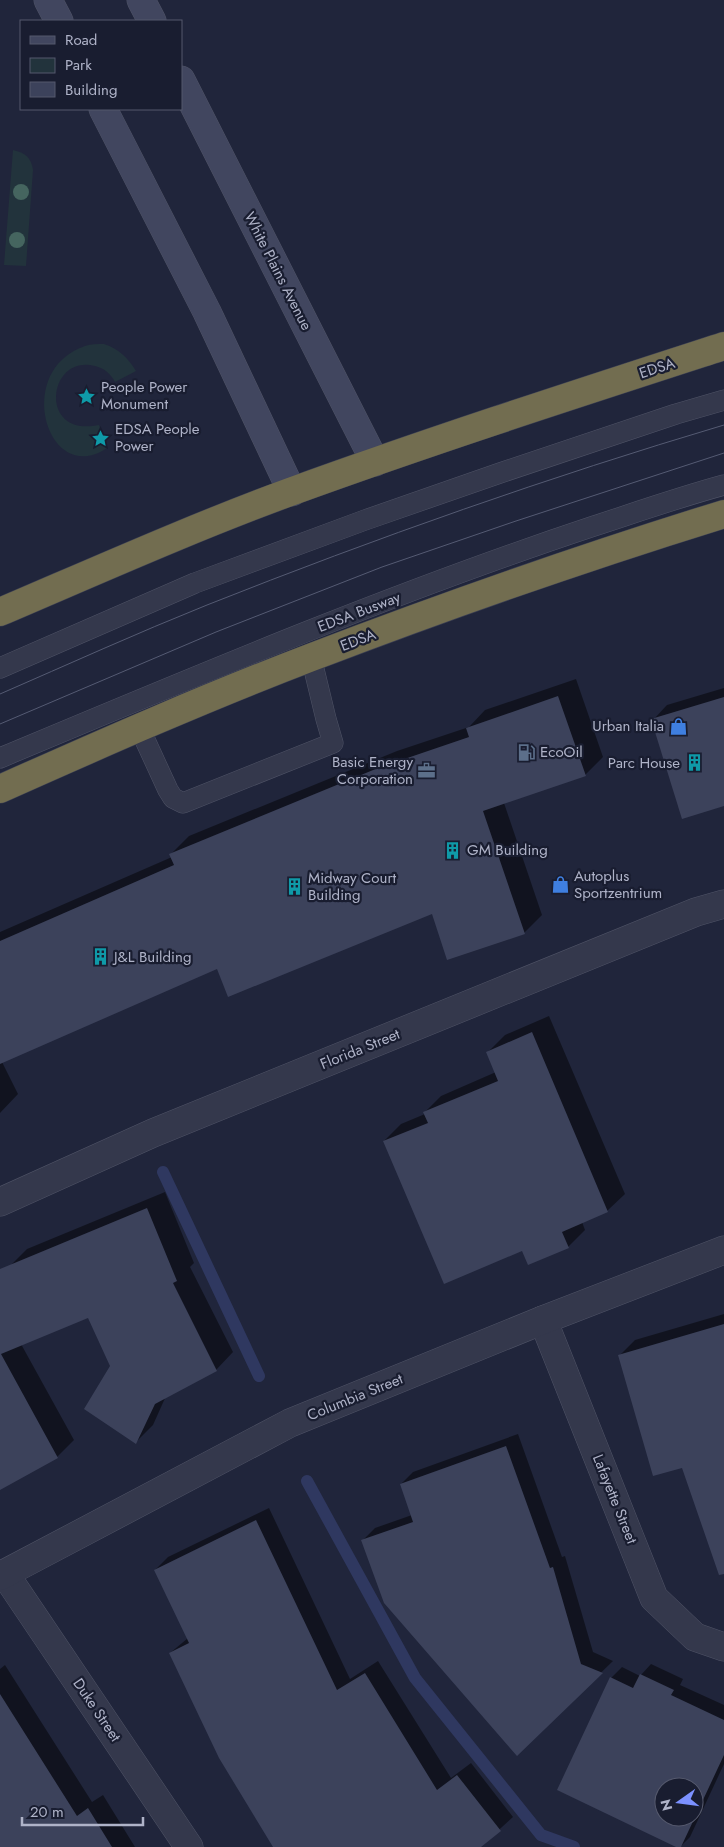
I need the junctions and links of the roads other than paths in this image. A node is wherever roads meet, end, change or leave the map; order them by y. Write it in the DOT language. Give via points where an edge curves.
graph roads {
  1 [pos="48,0"];
  2 [pos="141,0"];
  3 [pos="58,20"];
  4 [pos="151,20"];
  5 [pos="182,82"];
  6 [pos="104,110"];
  7 [pos="724,346"];
  8 [pos="724,400"];
  9 [pos="375,462"];
  10 [pos="724,484"];
  11 [pos="292,492"];
  12 [pos="724,514"];
  13 [pos="0,612"];
  14 [pos="312,657"];
  15 [pos="0,668"];
  16 [pos="139,727"];
  17 [pos="0,758"];
  18 [pos="0,789"];
  19 [pos="724,904"];
  20 [pos="0,1202"];
  21 [pos="724,1250"];
  22 [pos="543,1320"];
  23 [pos="2,1575"];
  24 [pos="724,1648"];
  25 [pos="189,1847"];
  1 -- 3 [label="street"];
  2 -- 4 [label="street"];
  5 -- 9 [label="street, White Plains Avenue"];
  6 -- 11 [label="street" via="211,321"];
  7 -- 9 [label="highway, EDSA"];
  8 -- 15 [label="lane" via="510,470 195,583"];
  9 -- 11 [label="highway, EDSA"];
  10 -- 17 [label="lane, EDSA Busway" via="528,548 392,598"];
  11 -- 13 [label="highway, EDSA" via="153,546"];
  12 -- 14 [label="highway, EDSA" via="496,589"];
  14 -- 16 [label="highway, EDSA"];
  14 -- 16 [label="lane" via="333,743 182,803 168,790"];
  16 -- 18 [label="highway, EDSA"];
  19 -- 20 [label="street, Florida Street" via="696,912 153,1133"];
  21 -- 22 [label="street, Columbia Street"];
  22 -- 23 [label="street, Columbia Street" via="290,1423"];
  22 -- 24 [label="street, Lafayette Street" via="654,1598 696,1637"];
  23 -- 25 [label="street, Duke Street"];
}
